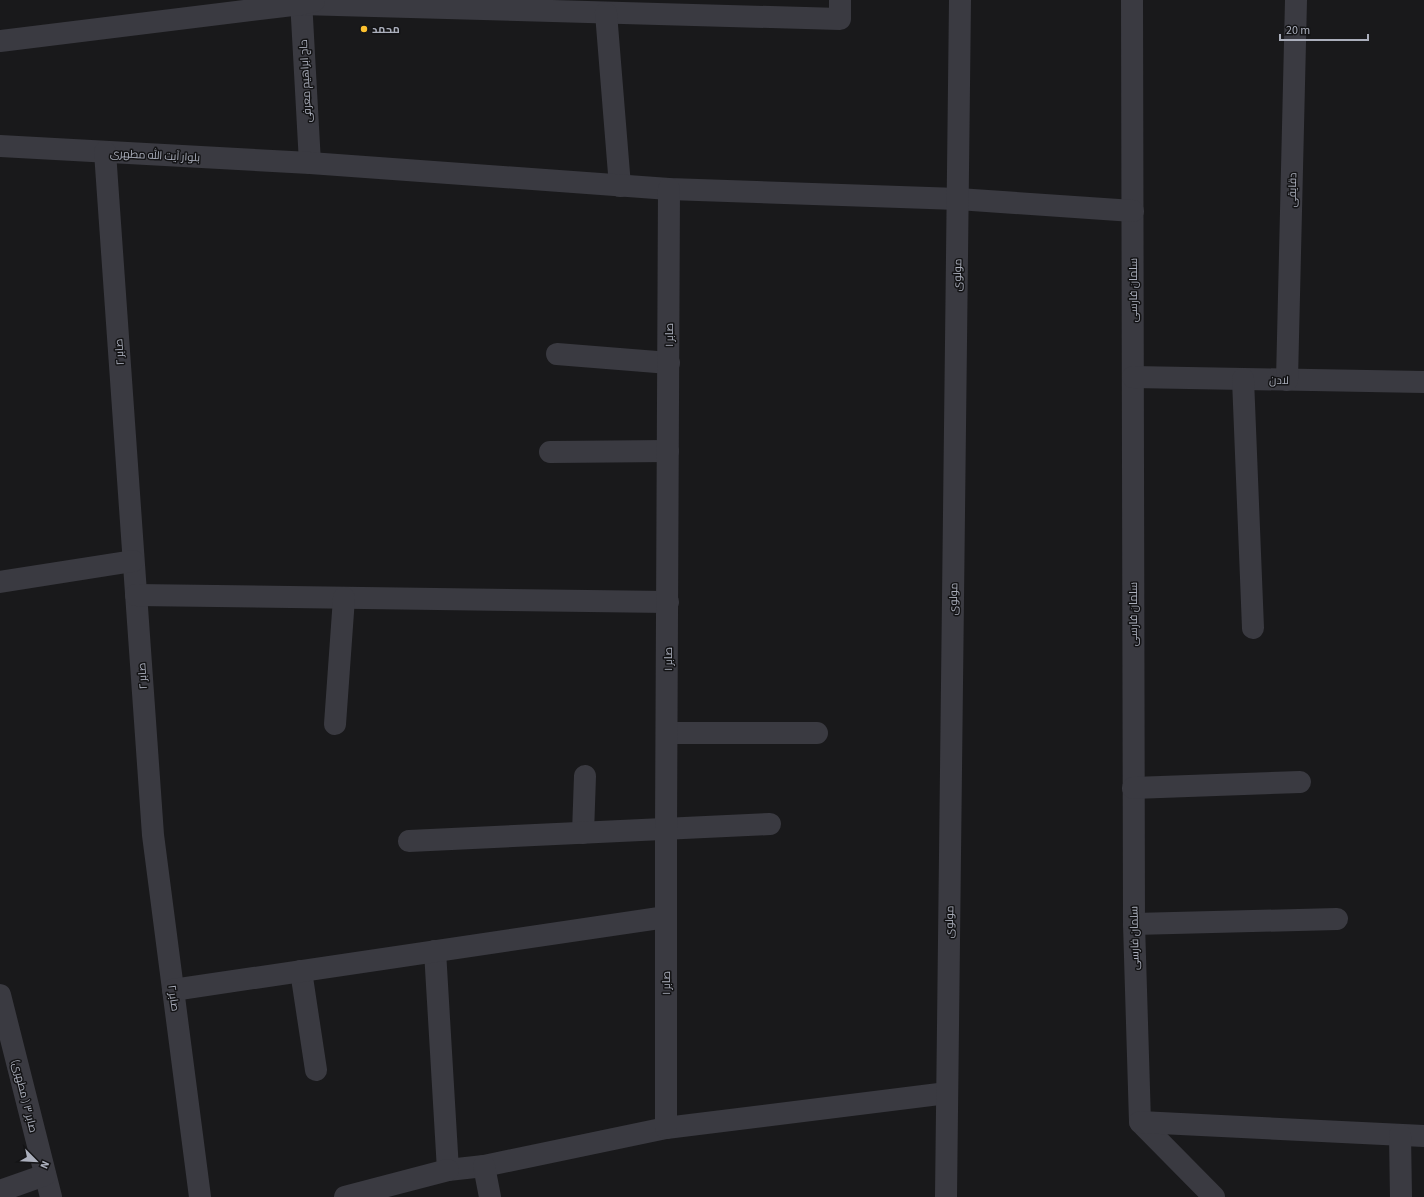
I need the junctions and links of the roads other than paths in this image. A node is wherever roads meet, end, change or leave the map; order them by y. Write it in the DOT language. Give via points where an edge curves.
graph roads {
  1 [pos="840,0"];
  2 [pos="960,0"];
  3 [pos="1132,0"];
  4 [pos="1296,0"];
  5 [pos="307,1"];
  6 [pos="606,13"];
  7 [pos="0,41"];
  8 [pos="0,146"];
  9 [pos="105,152"];
  10 [pos="310,163"];
  11 [pos="620,186"];
  12 [pos="669,189"];
  13 [pos="958,199"];
  14 [pos="1133,211"];
  15 [pos="557,354"];
  16 [pos="669,363"];
  17 [pos="1133,377"];
  18 [pos="1243,379"];
  19 [pos="1287,380"];
  20 [pos="1424,382"];
  21 [pos="550,452"];
  22 [pos="668,452"];
  23 [pos="134,561"];
  24 [pos="0,582"];
  25 [pos="136,595"];
  26 [pos="344,598"];
  27 [pos="668,602"];
  28 [pos="1253,628"];
  29 [pos="335,724"];
  30 [pos="667,733"];
  31 [pos="817,733"];
  32 [pos="585,776"];
  33 [pos="1300,782"];
  34 [pos="1133,788"];
  35 [pos="770,824"];
  36 [pos="666,829"];
  37 [pos="583,833"];
  38 [pos="409,841"];
  39 [pos="666,917"];
  40 [pos="1337,919"];
  41 [pos="1134,924"];
  42 [pos="435,951"];
  43 [pos="301,971"];
  44 [pos="173,990"];
  45 [pos="0,995"];
  46 [pos="316,1070"];
  47 [pos="947,1094"];
  48 [pos="1140,1122"];
  49 [pos="666,1128"];
  50 [pos="1400,1135"];
  51 [pos="1424,1136"];
  52 [pos="484,1166"];
  53 [pos="448,1170"];
  54 [pos="45,1175"];
  55 [pos="0,1191"];
  56 [pos="389,1192"];
  57 [pos="50,1197"];
  58 [pos="200,1197"];
  59 [pos="345,1197"];
  60 [pos="490,1197"];
  61 [pos="946,1197"];
  62 [pos="1214,1197"];
  63 [pos="1401,1197"];
  1 -- 6 [label="street" via="840,20"];
  2 -- 13 [label="street, مولوی"];
  3 -- 14 [label="street, سلمان فارسی"];
  4 -- 19 [label="street, دقایقی"];
  5 -- 6 [label="street"];
  5 -- 7 [label="street"];
  5 -- 10 [label="street, حاج ابراهیم معرفی"];
  6 -- 11 [label="street"];
  8 -- 9 [label="street, بلوار آیت الله مطهری"];
  9 -- 10 [label="street, بلوار آیت الله مطهری"];
  9 -- 23 [label="street, صابر ۲"];
  10 -- 11 [label="street, بلوار آیت الله مطهری"];
  11 -- 12 [label="street, بلوار آیت الله مطهری"];
  12 -- 13 [label="street, بلوار آیت الله مطهری"];
  12 -- 16 [label="street, صابر ۱"];
  13 -- 14 [label="street, بلوار آیت الله مطهری"];
  13 -- 47 [label="street, مولوی"];
  14 -- 17 [label="street, سلمان فارسی"];
  15 -- 16 [label="street"];
  16 -- 22 [label="street, صابر ۱"];
  17 -- 18 [label="street, لادن"];
  17 -- 34 [label="street, سلمان فارسی"];
  18 -- 19 [label="street, لادن"];
  18 -- 28 [label="street"];
  19 -- 20 [label="street, لادن"];
  21 -- 22 [label="street"];
  22 -- 27 [label="street, صابر ۱"];
  23 -- 24 [label="street"];
  23 -- 25 [label="street, صابر ۲"];
  25 -- 26 [label="street"];
  25 -- 44 [label="street, صابر ۲" via="153,835"];
  26 -- 27 [label="street"];
  26 -- 29 [label="street"];
  27 -- 30 [label="street, صابر ۱"];
  30 -- 31 [label="street"];
  30 -- 36 [label="street, صابر ۱"];
  32 -- 37 [label="street"];
  33 -- 34 [label="street"];
  34 -- 41 [label="street, سلمان فارسی"];
  35 -- 36 [label="street"];
  36 -- 37 [label="street"];
  36 -- 39 [label="street, صابر ۱"];
  37 -- 38 [label="street"];
  39 -- 42 [label="street"];
  39 -- 49 [label="street, صابر ۱"];
  40 -- 41 [label="street"];
  41 -- 48 [label="street, سلمان فارسی"];
  42 -- 43 [label="street"];
  42 -- 53 [label="street"];
  43 -- 44 [label="street"];
  43 -- 46 [label="street"];
  44 -- 58 [label="street, صابر ۲"];
  45 -- 54 [label="street, صابر ۳ ( مطهری)"];
  47 -- 49 [label="street"];
  47 -- 61 [label="street, مولوی"];
  48 -- 50 [label="street"];
  48 -- 62 [label="street"];
  49 -- 52 [label="street"];
  50 -- 51 [label="street"];
  50 -- 63 [label="street"];
  52 -- 53 [label="street"];
  52 -- 60 [label="street"];
  53 -- 56 [label="street"];
  54 -- 55 [label="street"];
  54 -- 57 [label="street, صابر ۳ ( مطهری)"];
  56 -- 59 [label="street"];
}
